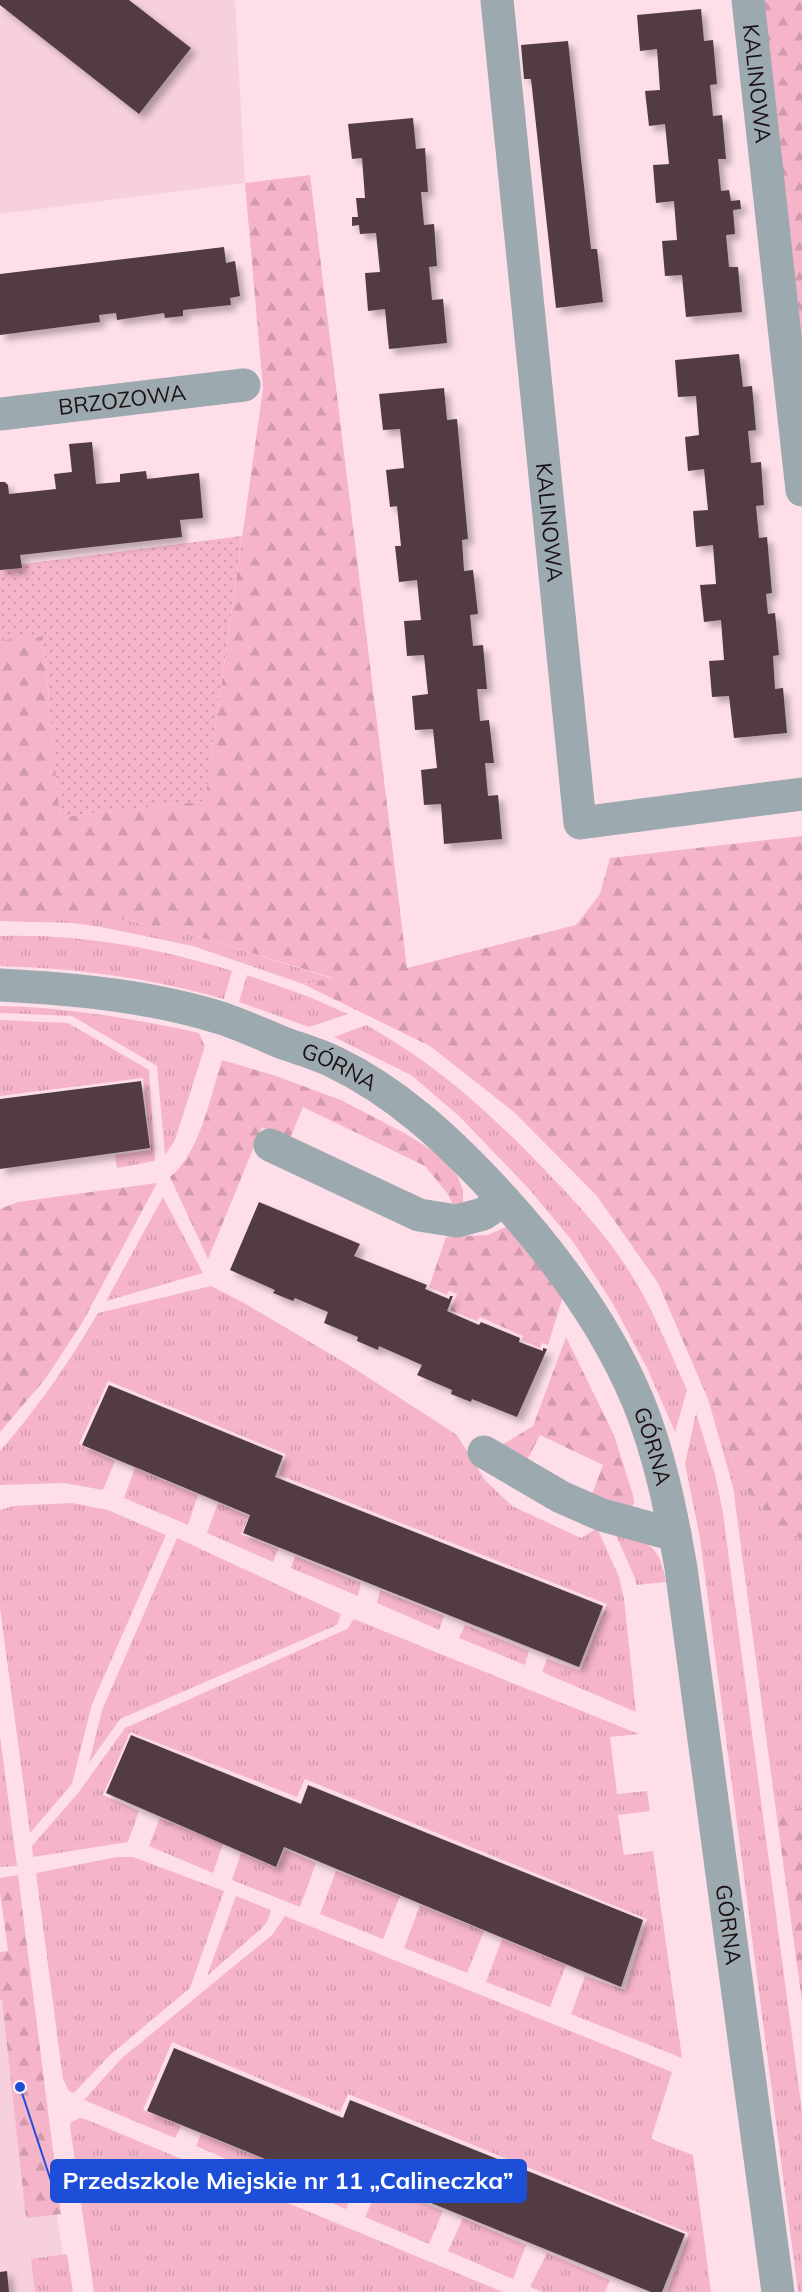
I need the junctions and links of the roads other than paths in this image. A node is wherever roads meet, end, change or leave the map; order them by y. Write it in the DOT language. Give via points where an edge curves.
graph roads {
  1 [pos="497,0"];
  2 [pos="748,0"];
  3 [pos="244,385"];
  4 [pos="0,414"];
  5 [pos="802,490"];
  6 [pos="802,794"];
  7 [pos="0,985"];
  8 [pos="270,1145"];
  9 [pos="504,1200"];
  10 [pos="484,1452"];
  11 [pos="675,1534"];
  12 [pos="778,2292"];
  1 -- 6 [label="street, KALINOWA" via="580,823"];
  2 -- 5 [label="street, KALINOWA"];
  3 -- 4 [label="street, BRZOZOWA"];
  7 -- 9 [label="street, GÓRNA" via="63,989 175,1006 224,1020 334,1062 389,1094 453,1145"];
  8 -- 9 [label="street" via="419,1215 457,1221 483,1214"];
  9 -- 11 [label="street, GÓRNA" via="561,1267 614,1348 656,1451"];
  10 -- 11 [label="street" via="561,1497 602,1515"];
  11 -- 12 [label="street, GÓRNA"];
}
